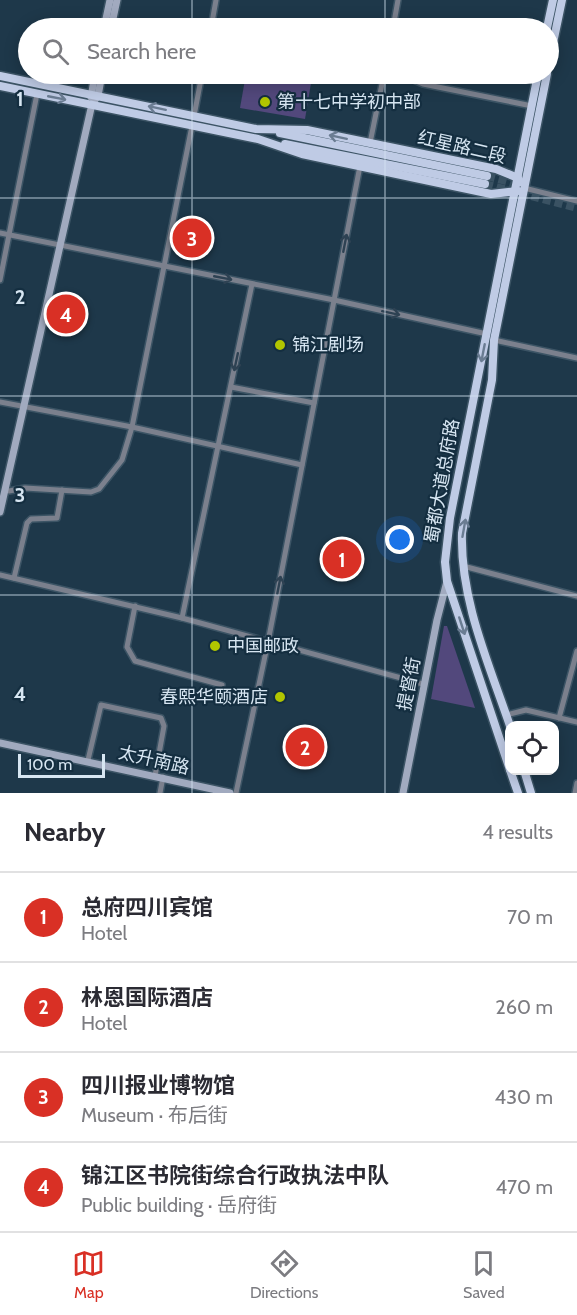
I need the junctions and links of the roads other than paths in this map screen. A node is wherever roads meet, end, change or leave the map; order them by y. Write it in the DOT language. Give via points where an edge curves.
graph roads {
  1 [pos="110,0"];
  2 [pos="117,0"];
  3 [pos="216,0"];
  4 [pos="398,0"];
  5 [pos="553,0"];
  6 [pos="562,0"];
  7 [pos="106,18"];
  8 [pos="113,18"];
  9 [pos="213,18"];
  10 [pos="395,18"];
  11 [pos="549,18"];
  12 [pos="559,18"];
  13 [pos="0,76"];
  14 [pos="18,80"];
  15 [pos="40,84"];
  16 [pos="94,84"];
  17 [pos="98,84"];
  18 [pos="200,84"];
  19 [pos="382,84"];
  20 [pos="423,84"];
  21 [pos="536,84"];
  22 [pos="545,84"];
  23 [pos="0,86"];
  24 [pos="37,94"];
  25 [pos="94,95"];
  26 [pos="92,104"];
  27 [pos="532,106"];
  28 [pos="193,121"];
  29 [pos="256,129"];
  30 [pos="258,139"];
  31 [pos="369,143"];
  32 [pos="360,166"];
  33 [pos="518,178"];
  34 [pos="525,188"];
  35 [pos="515,193"];
  36 [pos="577,201"];
  37 [pos="0,233"];
  38 [pos="9,235"];
  39 [pos="60,244"];
  40 [pos="166,267"];
  41 [pos="0,280"];
  42 [pos="252,284"];
  43 [pos="334,300"];
  44 [pos="487,334"];
  45 [pos="494,340"];
  46 [pos="577,358"];
  47 [pos="231,387"];
  48 [pos="0,402"];
  49 [pos="314,403"];
  50 [pos="24,407"];
  51 [pos="132,427"];
  52 [pos="218,446"];
  53 [pos="302,465"];
  54 [pos="62,490"];
  55 [pos="9,491"];
  56 [pos="0,512"];
  57 [pos="463,567"];
  58 [pos="0,575"];
  59 [pos="14,578"];
  60 [pos="447,581"];
  61 [pos="577,596"];
  62 [pos="135,606"];
  63 [pos="182,618"];
  64 [pos="268,642"];
  65 [pos="577,651"];
  66 [pos="423,684"];
  67 [pos="222,685"];
  68 [pos="506,715"];
  69 [pos="559,718"];
  70 [pos="508,721"];
  71 [pos="577,723"];
  72 [pos="0,743"];
  73 [pos="505,755"];
  74 [pos="88,760"];
  75 [pos="512,775"];
  76 [pos="525,775"];
  77 [pos="159,776"];
  78 [pos="577,783"];
  79 [pos="530,790"];
  80 [pos="517,791"];
  81 [pos="160,793"];
  82 [pos="230,793"];
  83 [pos="236,793"];
  84 [pos="403,793"];
  85 [pos="575,793"];
  1 -- 7 [label="main road"];
  2 -- 8 [label="main road"];
  3 -- 9 [label="street"];
  4 -- 10 [label="street"];
  5 -- 11 [label="main road"];
  6 -- 12 [label="main road"];
  13 -- 14 [label="main road, 红星路二段"];
  15 -- 25 [label="main road, 红星路二段"];
  16 -- 25 [label="main road"];
  17 -- 25 [label="main road"];
  18 -- 28 [label="street"];
  19 -- 31 [label="street"];
  20 -- 27 [label="street"];
  21 -- 27 [label="main road, 蜀都大道总府路"];
  22 -- 34 [label="main road, 蜀都大道总府路"];
  23 -- 24 [label="main road, 红星路二段"];
  24 -- 26 [label="main road, 红星路二段, one-way"];
  24 -- 38 [label="street"];
  25 -- 26 [label="main road"];
  28 -- 25 [label="main road, 红星路二段, one-way"];
  26 -- 28 [label="main road, 红星路二段"];
  26 -- 39 [label="main road"];
  27 -- 33 [label="main road, 蜀都大道总府路"];
  28 -- 29 [label="main road, 红星路二段"];
  28 -- 30 [label="main road, 红星路二段"];
  28 -- 40 [label="street"];
  29 -- 30 [label="main road" via="486,180"];
  31 -- 29 [label="main road, 红星路二段, one-way" via="307,130"];
  30 -- 32 [label="main road, 红星路二段" via="302,154"];
  31 -- 33 [label="main road, 红星路二段" via="496,169"];
  32 -- 35 [label="main road, 红星路二段" via="491,194"];
  43 -- 32 [label="street, one-way"];
  33 -- 34 [label="main road, 红星路二段"];
  33 -- 35 [label="main road, 蜀都大道总府路"];
  34 -- 35 [label="main road, 红星路二段"];
  34 -- 36 [label="street"];
  34 -- 45 [label="main road, 蜀都大道总府路"];
  35 -- 44 [label="main road, 蜀都大道总府路"];
  37 -- 38 [label="street"];
  38 -- 39 [label="street"];
  38 -- 41 [label="street"];
  39 -- 40 [label="street"];
  39 -- 50 [label="main road"];
  40 -- 42 [label="street, one-way"];
  40 -- 51 [label="street"];
  42 -- 43 [label="street"];
  42 -- 47 [label="street, one-way"];
  43 -- 44 [label="street, one-way"];
  43 -- 49 [label="street"];
  44 -- 60 [label="main road, 蜀都大道总府路, one-way" via="446,539"];
  45 -- 46 [label="street"];
  57 -- 45 [label="main road, 蜀都大道总府路, one-way" via="462,533 492,380"];
  47 -- 49 [label="street"];
  47 -- 52 [label="street"];
  48 -- 50 [label="street"];
  49 -- 53 [label="street"];
  50 -- 51 [label="street"];
  50 -- 56 [label="main road"];
  51 -- 52 [label="street"];
  51 -- 54 [label="street" via="122,460 99,489"];
  52 -- 53 [label="street"];
  52 -- 63 [label="street"];
  64 -- 53 [label="street, one-way"];
  54 -- 55 [label="street"];
  54 -- 59 [label="street" via="57,518 30,519 27,524"];
  57 -- 61 [label="street"];
  57 -- 68 [label="main road, 蜀都大道总府路" via="467,596"];
  58 -- 59 [label="street"];
  59 -- 62 [label="street"];
  60 -- 66 [label="main road, 提督街"];
  60 -- 73 [label="main road, 蜀都大道总府路, one-way"];
  62 -- 63 [label="street"];
  62 -- 67 [label="street" via="128,647 135,661"];
  63 -- 64 [label="street"];
  64 -- 66 [label="street"];
  64 -- 83 [label="street"];
  65 -- 69 [label="street"];
  66 -- 84 [label="main road, 提督街"];
  68 -- 69 [label="street" via="526,710"];
  68 -- 70 [label="main road, 蜀都大道总府路"];
  69 -- 71 [label="street"];
  72 -- 74 [label="main road, 太升南路"];
  74 -- 77 [label="main road, 太升南路"];
  74 -- 77 [label="street" via="101,705 161,718 164,726"];
  75 -- 80 [label="main road, 蜀都大道总府路"];
  76 -- 79 [label="main road"];
  77 -- 81 [label="street"];
  77 -- 82 [label="main road, 太升南路"];
  78 -- 85 [label="street"];
}
